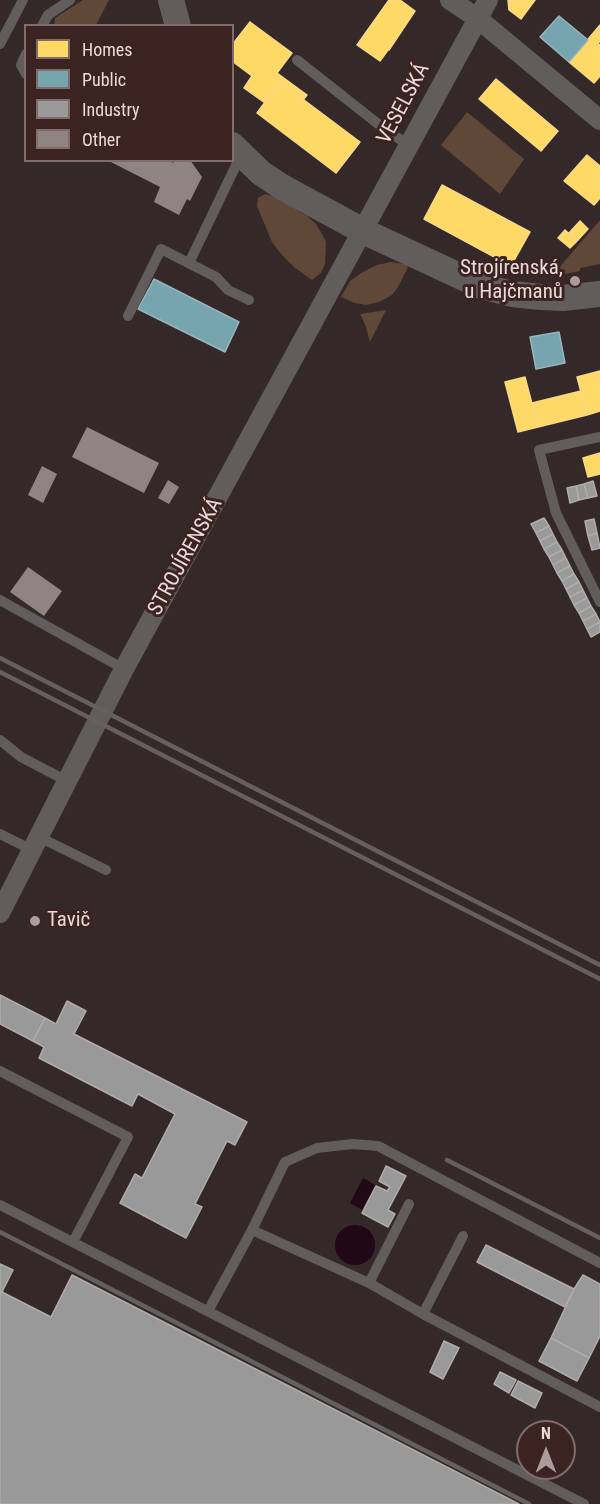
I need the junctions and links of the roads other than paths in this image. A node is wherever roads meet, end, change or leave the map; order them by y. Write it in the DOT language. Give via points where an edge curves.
graph roads {
  1 [pos="23,0"];
  2 [pos="70,0"];
  3 [pos="171,0"];
  4 [pos="450,0"];
  5 [pos="488,0"];
  6 [pos="477,18"];
  7 [pos="43,24"];
  8 [pos="177,24"];
  9 [pos="0,44"];
  10 [pos="297,60"];
  11 [pos="600,120"];
  12 [pos="410,145"];
  13 [pos="237,150"];
  14 [pos="232,162"];
  15 [pos="363,231"];
  16 [pos="189,263"];
  17 [pos="600,294"];
  18 [pos="249,300"];
  19 [pos="128,316"];
  20 [pos="600,437"];
  21 [pos="0,600"];
  22 [pos="600,602"];
  23 [pos="124,669"];
  24 [pos="0,740"];
  25 [pos="68,781"];
  26 [pos="0,834"];
  27 [pos="36,843"];
  28 [pos="106,870"];
  29 [pos="7,882"];
  30 [pos="0,913"];
  31 [pos="1,1073"];
  32 [pos="409,1204"];
  33 [pos="0,1205"];
  34 [pos="252,1230"];
  35 [pos="463,1236"];
  36 [pos="73,1242"];
  37 [pos="600,1263"];
  38 [pos="369,1283"];
  39 [pos="208,1311"];
  40 [pos="423,1314"];
  41 [pos="600,1407"];
  42 [pos="584,1504"];
  1 -- 9 [label="lane"];
  2 -- 7 [label="lane" via="48,15"];
  3 -- 8 [label="street"];
  4 -- 6 [label="street"];
  5 -- 6 [label="street, VESELSKÁ"];
  6 -- 11 [label="street"];
  6 -- 12 [label="street, VESELSKÁ"];
  10 -- 12 [label="lane"];
  12 -- 15 [label="street, VESELSKÁ"];
  13 -- 15 [label="street" via="282,187"];
  14 -- 16 [label="lane"];
  15 -- 17 [label="street" via="481,286 541,297"];
  15 -- 23 [label="street, STROJÍRENSKÁ"];
  16 -- 18 [label="lane"];
  16 -- 19 [label="lane" via="161,249"];
  20 -- 22 [label="lane" via="539,450 555,513"];
  21 -- 23 [label="lane"];
  23 -- 25 [label="street, STROJÍRENSKÁ"];
  24 -- 25 [label="lane" via="21,757"];
  25 -- 27 [label="street, STROJÍRENSKÁ"];
  26 -- 27 [label="lane"];
  27 -- 28 [label="lane"];
  27 -- 29 [label="street, STROJÍRENSKÁ"];
  29 -- 30 [label="street, STROJÍRENSKÁ"];
  31 -- 36 [label="lane" via="128,1137"];
  32 -- 38 [label="lane"];
  33 -- 36 [label="lane"];
  34 -- 37 [label="lane" via="285,1162 317,1148 378,1146"];
  34 -- 38 [label="lane"];
  34 -- 39 [label="lane"];
  35 -- 40 [label="lane"];
  36 -- 39 [label="lane"];
  38 -- 40 [label="lane"];
  39 -- 42 [label="lane"];
  40 -- 41 [label="lane"];
}
